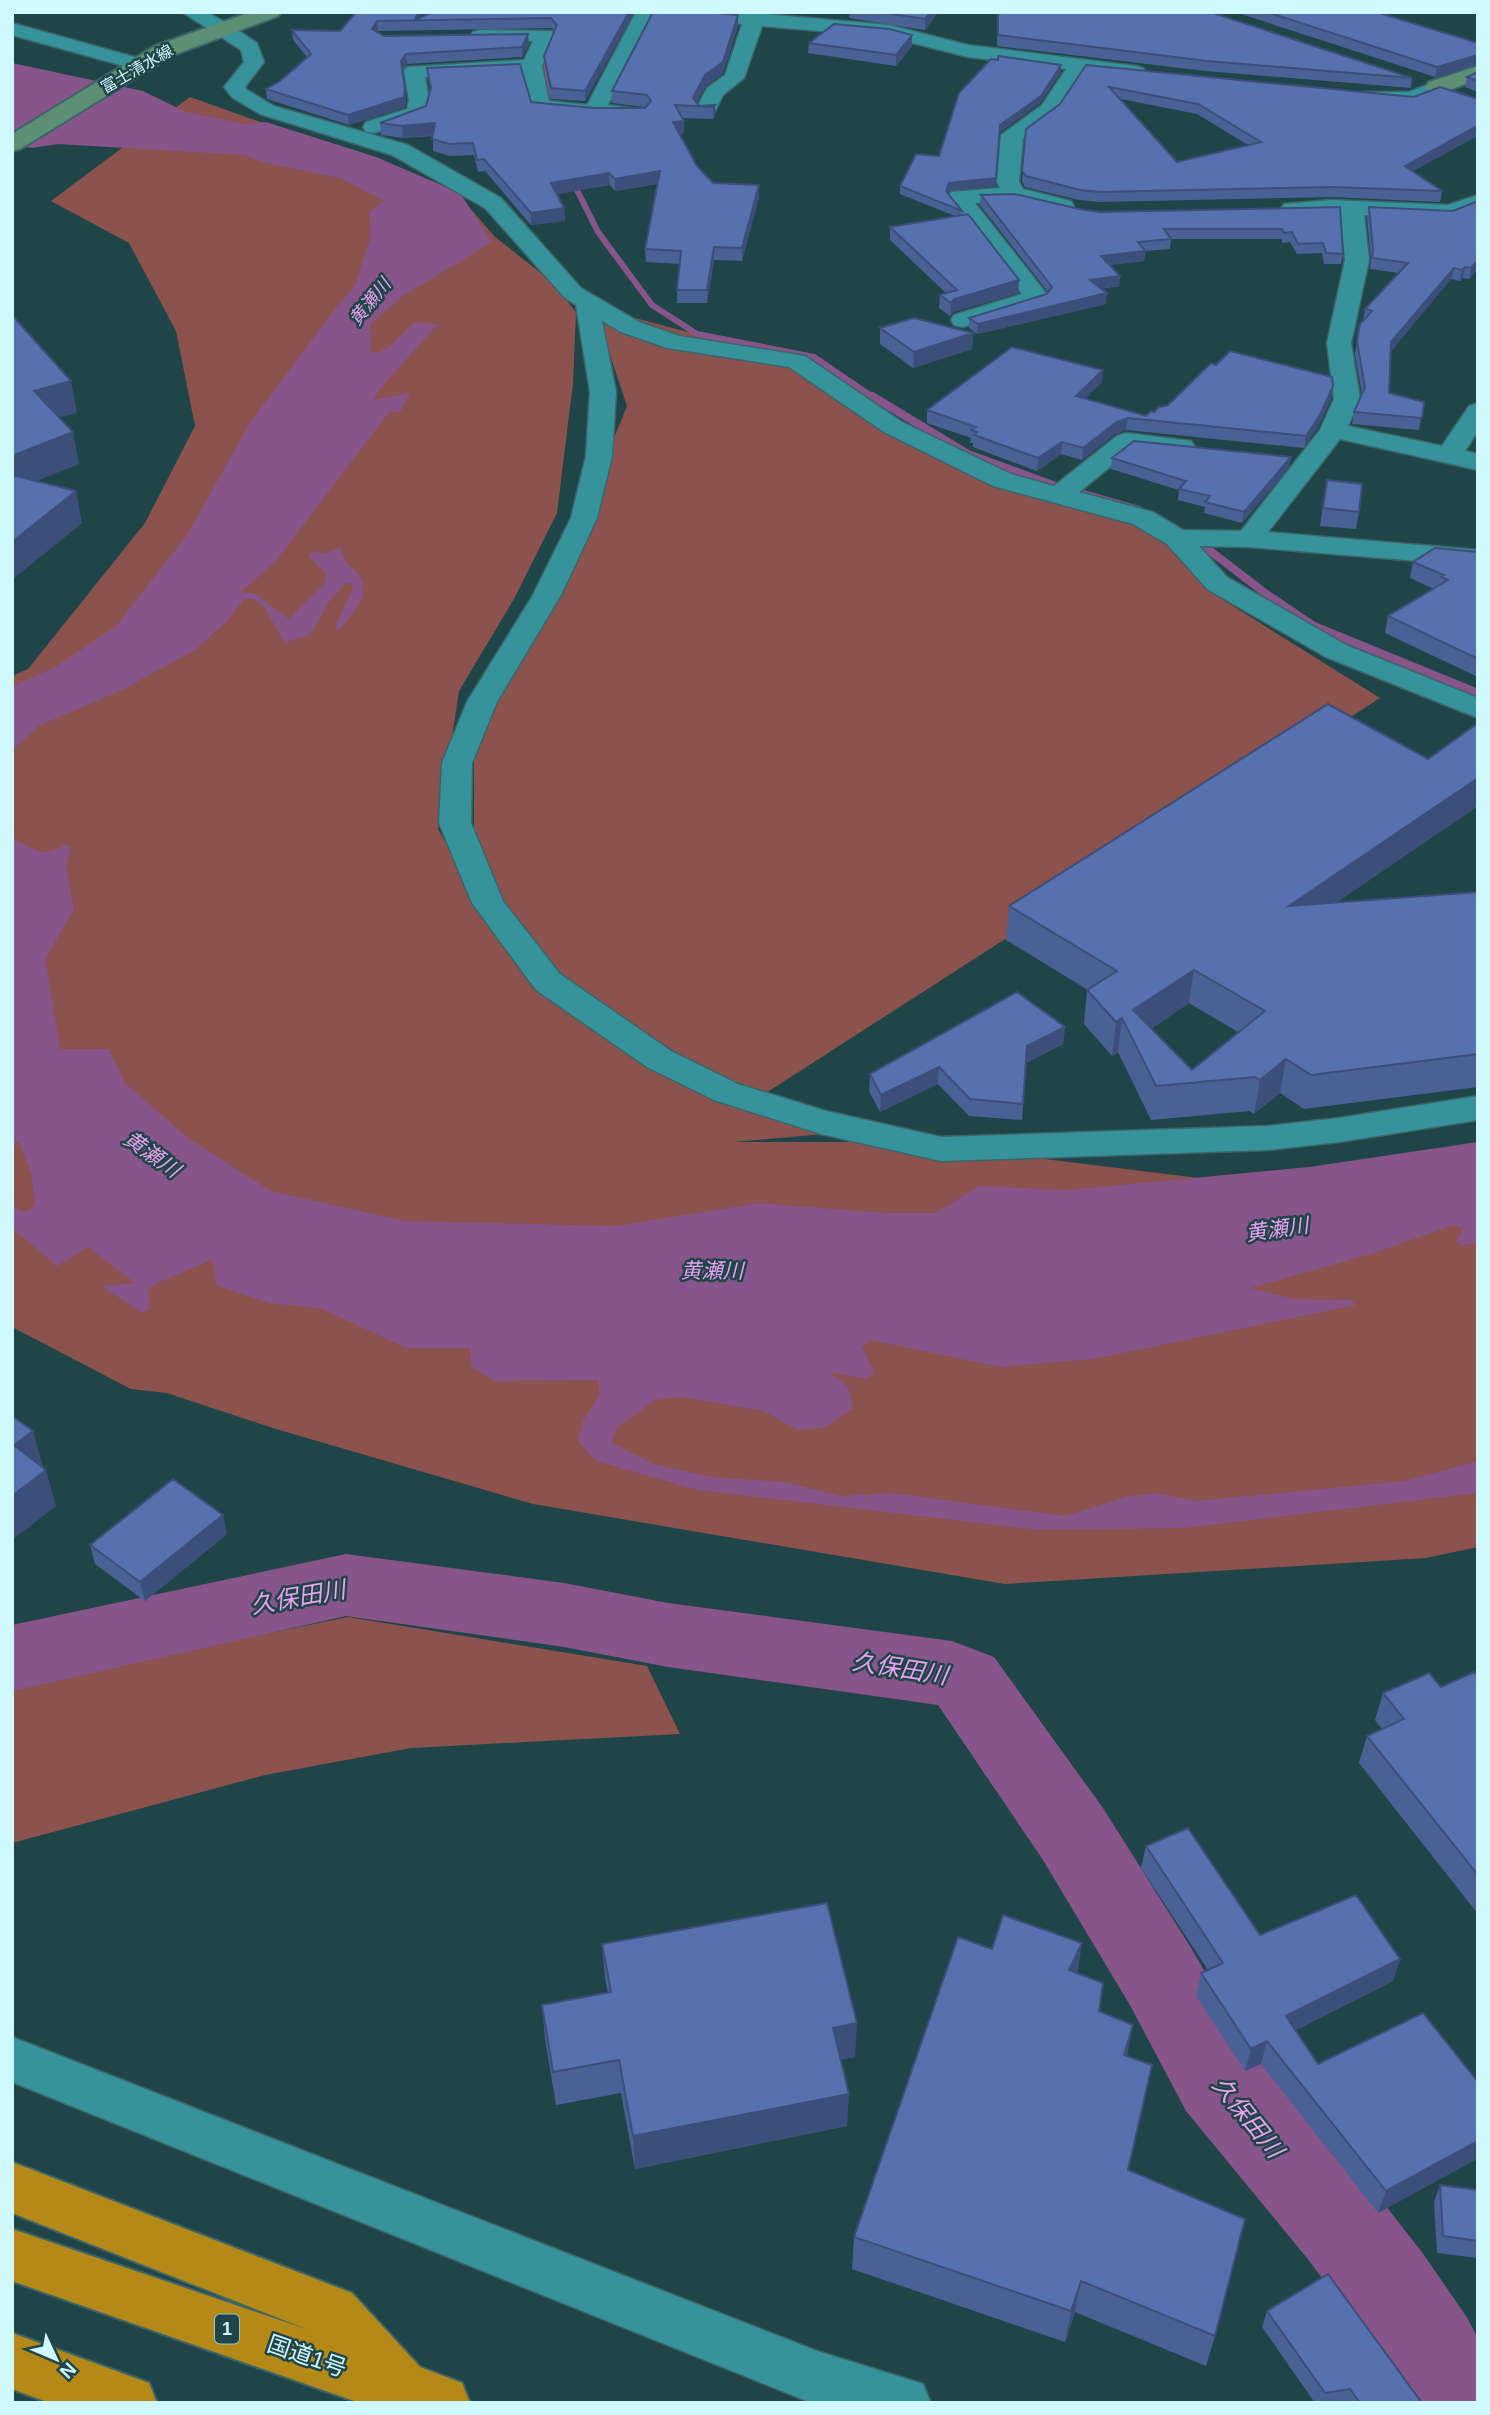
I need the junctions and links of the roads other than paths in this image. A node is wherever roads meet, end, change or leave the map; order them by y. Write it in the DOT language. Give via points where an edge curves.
graph roads {
  1 [pos="192,12"];
  2 [pos="271,12"];
  3 [pos="556,12"];
  4 [pos="646,12"];
  5 [pos="670,12"];
  6 [pos="754,19"];
  7 [pos="838,19"];
  8 [pos="12,29"];
  9 [pos="223,29"];
  10 [pos="545,35"];
  11 [pos="465,36"];
  12 [pos="532,66"];
  13 [pos="1078,66"];
  14 [pos="136,68"];
  15 [pos="1478,72"];
  16 [pos="1161,75"];
  17 [pos="1411,78"];
  18 [pos="1437,87"];
  19 [pos="1350,94"];
  20 [pos="1468,97"];
  21 [pos="594,111"];
  22 [pos="706,111"];
  23 [pos="638,113"];
  24 [pos="352,134"];
  25 [pos="12,144"];
  26 [pos="1015,194"];
  27 [pos="1478,202"];
  28 [pos="1352,208"];
  29 [pos="1264,210"];
  30 [pos="1089,211"];
  31 [pos="587,302"];
  32 [pos="963,320"];
  33 [pos="1478,411"];
  34 [pos="1333,430"];
  35 [pos="1206,449"];
  36 [pos="1449,456"];
  37 [pos="1286,458"];
  38 [pos="1312,460"];
  39 [pos="1478,462"];
  40 [pos="1059,495"];
  41 [pos="1177,538"];
  42 [pos="1249,539"];
  43 [pos="1478,558"];
  44 [pos="1478,709"];
  45 [pos="1478,1108"];
  46 [pos="12,2059"];
  47 [pos="12,2187"];
  48 [pos="12,2255"];
  49 [pos="12,2361"];
  50 [pos="422,2396"];
  51 [pos="129,2403"];
  52 [pos="904,2403"];
  1 -- 9 [label="street"];
  2 -- 9 [label="main road, 富士清水線"];
  3 -- 10 [label="street"];
  4 -- 21 [label="street"];
  5 -- 6 [label="street"];
  6 -- 7 [label="street"];
  6 -- 22 [label="street" via="734,78 714,92"];
  7 -- 13 [label="street" via="968,51"];
  8 -- 14 [label="street"];
  9 -- 14 [label="main road, 富士清水線" via="187,40"];
  9 -- 24 [label="street" via="250,47 254,62 234,86 240,94 267,110"];
  10 -- 11 [label="street"];
  10 -- 12 [label="street"];
  12 -- 21 [label="street" via="539,107"];
  12 -- 24 [label="street" via="414,71 417,113"];
  13 -- 16 [label="street"];
  13 -- 26 [label="street" via="1050,109 1012,135 1008,182"];
  14 -- 25 [label="main road, 富士清水線"];
  15 -- 18 [label="main road"];
  17 -- 18 [label="street"];
  18 -- 19 [label="street" via="1412,99"];
  18 -- 20 [label="street"];
  21 -- 23 [label="street"];
  24 -- 31 [label="street" via="400,150 493,202 573,293"];
  26 -- 30 [label="street"];
  26 -- 32 [label="street" via="959,197 1037,297"];
  27 -- 28 [label="street" via="1450,212"];
  28 -- 29 [label="street"];
  28 -- 34 [label="street" via="1357,260 1339,343 1347,399"];
  31 -- 40 [label="street" via="630,327 677,342 796,361 893,427 1002,480"];
  31 -- 45 [label="street" via="603,391 599,456 584,518 547,595 482,702 457,763 455,824 488,903 548,982 659,1059 726,1092 821,1122 942,1149 1267,1138"];
  33 -- 36 [label="street"];
  34 -- 36 [label="street"];
  34 -- 38 [label="street"];
  35 -- 40 [label="street" via="1126,441"];
  36 -- 39 [label="street"];
  37 -- 38 [label="street"];
  38 -- 42 [label="street"];
  40 -- 41 [label="street" via="1143,518"];
  41 -- 42 [label="street"];
  41 -- 44 [label="street" via="1217,583 1336,651"];
  42 -- 43 [label="street"];
  46 -- 52 [label="street" via="817,2378"];
  47 -- 50 [label="highway" via="333,2312"];
  48 -- 50 [label="highway, 国道1号 / 1"];
  49 -- 51 [label="highway"];
}
